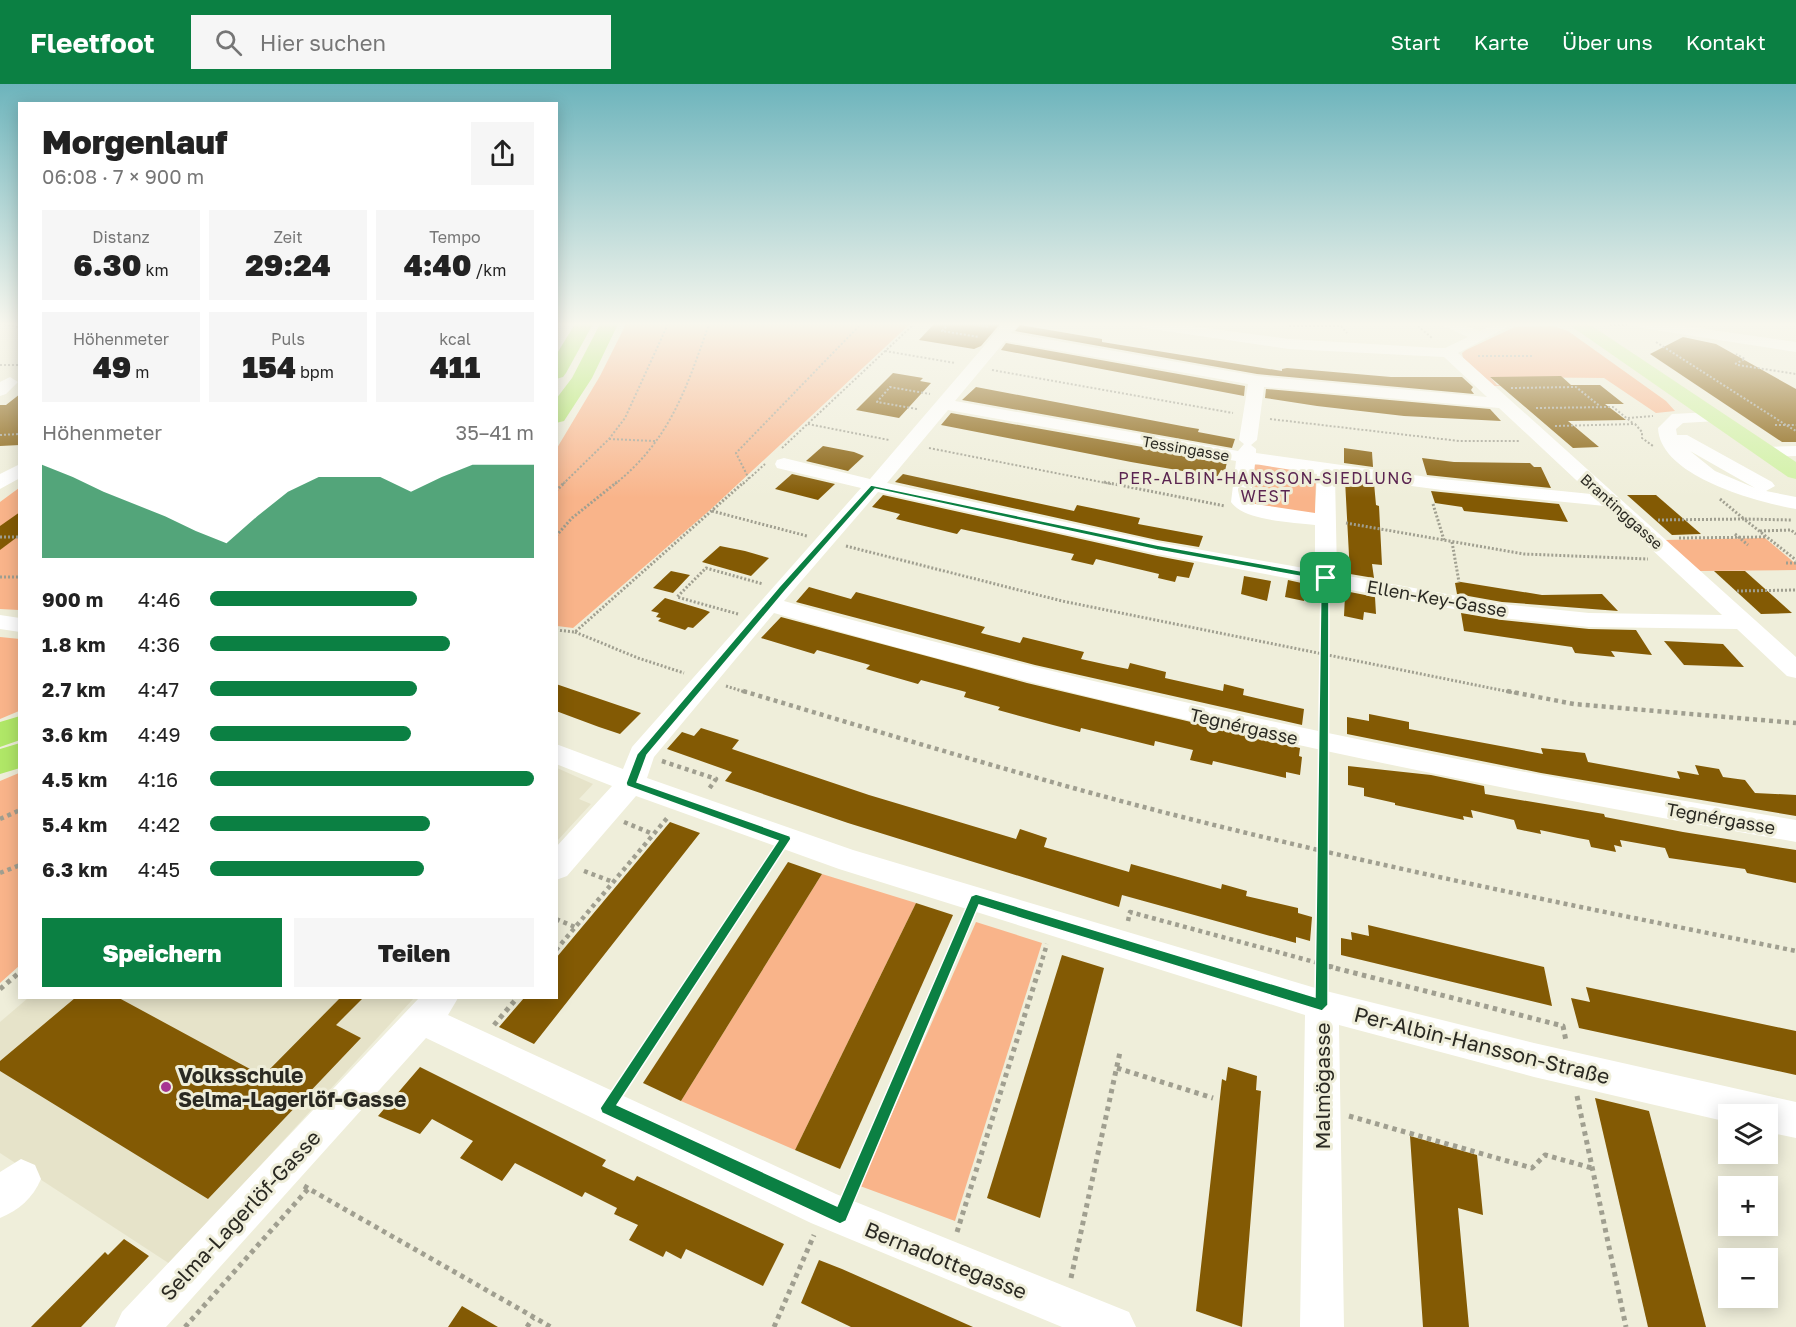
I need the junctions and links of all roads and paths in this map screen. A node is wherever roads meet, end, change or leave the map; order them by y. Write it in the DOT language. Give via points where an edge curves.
graph roads {
  1 [pos="579,382"];
  2 [pos="641,382"];
  3 [pos="688,382"];
  4 [pos="805,382"];
  5 [pos="852,382"];
  6 [pos="962,382"];
  7 [pos="1060,382"];
  8 [pos="1257,382"];
  9 [pos="1270,382"];
  10 [pos="1483,382"];
  11 [pos="1661,382"];
  12 [pos="1719,382"];
  13 [pos="1505,400"];
  14 [pos="942,405"];
  15 [pos="1602,408"];
  16 [pos="558,413"];
  17 [pos="1252,416"];
  18 [pos="1711,417"];
  19 [pos="807,424"];
  20 [pos="1635,424"];
  21 [pos="1775,425"];
  22 [pos="1786,425"];
  23 [pos="1796,425"];
  24 [pos="1528,426"];
  25 [pos="1667,428"];
  26 [pos="1796,431"];
  27 [pos="18,434"];
  28 [pos="0,435"];
  29 [pos="609,439"];
  30 [pos="656,441"];
  31 [pos="1544,441"];
  32 [pos="911,444"];
  33 [pos="1247,449"];
  34 [pos="1796,451"];
  35 [pos="1765,452"];
  36 [pos="1660,453"];
  37 [pos="776,460"];
  38 [pos="18,470"];
  39 [pos="1326,470"];
  40 [pos="1796,472"];
  41 [pos="750,479"];
  42 [pos="0,483"];
  43 [pos="873,487"];
  44 [pos="558,489"];
  45 [pos="1716,497"];
  46 [pos="1610,501"];
  47 [pos="1796,503"];
  48 [pos="1433,504"];
  49 [pos="1243,507"];
  50 [pos="712,511"];
  51 [pos="1744,519"];
  52 [pos="1631,520"];
  53 [pos="1796,520"];
  54 [pos="1324,522"];
  55 [pos="1759,531"];
  56 [pos="558,534"];
  57 [pos="1690,534"];
  58 [pos="1735,534"];
  59 [pos="1796,534"];
  60 [pos="0,537"];
  61 [pos="18,537"];
  62 [pos="1739,537"];
  63 [pos="1767,537"];
  64 [pos="1652,538"];
  65 [pos="1694,538"];
  66 [pos="825,540"];
  67 [pos="1444,541"];
  68 [pos="1452,542"];
  69 [pos="1748,545"];
  70 [pos="1777,545"];
  71 [pos="1784,545"];
  72 [pos="1675,560"];
  73 [pos="1796,562"];
  74 [pos="1786,563"];
  75 [pos="0,577"];
  76 [pos="18,577"];
  77 [pos="1326,578"];
  78 [pos="1459,582"];
  79 [pos="1796,590"];
  80 [pos="1709,591"];
  81 [pos="769,604"];
  82 [pos="0,622"];
  83 [pos="1743,622"];
  84 [pos="18,625"];
  85 [pos="558,630"];
  86 [pos="575,632"];
  87 [pos="1324,656"];
  88 [pos="1796,670"];
  89 [pos="705,679"];
  90 [pos="1796,723"];
  91 [pos="18,728"];
  92 [pos="0,735"];
  93 [pos="1323,744"];
  94 [pos="558,753"];
  95 [pos="18,755"];
  96 [pos="0,762"];
  97 [pos="637,769"];
  98 [pos="720,793"];
  99 [pos="680,802"];
  100 [pos="18,811"];
  101 [pos="0,819"];
  102 [pos="1796,831"];
  103 [pos="786,839"];
  104 [pos="1323,851"];
  105 [pos="18,866"];
  106 [pos="558,866"];
  107 [pos="0,873"];
  108 [pos="976,899"];
  109 [pos="558,920"];
  110 [pos="1116,921"];
  111 [pos="1053,923"];
  112 [pos="575,927"];
  113 [pos="558,948"];
  114 [pos="1796,951"];
  115 [pos="1322,965"];
  116 [pos="18,974"];
  117 [pos="0,989"];
  118 [pos="516,999"];
  119 [pos="1322,1005"];
  120 [pos="431,1008"];
  121 [pos="477,1047"];
  122 [pos="1120,1052"];
  123 [pos="1574,1057"];
  124 [pos="1117,1068"];
  125 [pos="1213,1098"];
  126 [pos="607,1108"];
  127 [pos="1322,1108"];
  128 [pos="1796,1120"];
  129 [pos="1592,1168"];
  130 [pos="294,1180"];
  131 [pos="833,1213"];
  132 [pos="948,1261"];
  133 [pos="1064,1308"];
  134 [pos="533,1318"];
  135 [pos="137,1327"];
  136 [pos="185,1327"];
  137 [pos="527,1327"];
  138 [pos="551,1327"];
  139 [pos="774,1327"];
  140 [pos="1114,1327"];
  141 [pos="1322,1327"];
  142 [pos="1626,1327"];
  1 -- 16 [label="highway"];
  2 -- 29 [label="path" via="625,418"];
  3 -- 30 [label="path" via="682,400"];
  4 -- 41 [label="path" via="736,453"];
  5 -- 19 [label="path"];
  6 -- 14 [label="street"];
  7 -- 17 [label="path"];
  8 -- 17 [label="street"];
  9 -- 13 [label="street"];
  10 -- 13 [label="street, Brantinggasse"];
  11 -- 18 [label="main road"];
  12 -- 22 [label="path"];
  13 -- 15 [label="path" via="1548,410"];
  13 -- 15 [label="path" via="1576,387"];
  13 -- 24 [label="street, Brantinggasse"];
  14 -- 14 [label="path" via="890,387 877,402"];
  14 -- 32 [label="street"];
  14 -- 33 [label="street, Tessingasse"];
  15 -- 20 [label="path" via="1613,407"];
  17 -- 31 [label="path" via="1459,441"];
  17 -- 33 [label="street"];
  18 -- 25 [label="street" via="1678,418"];
  18 -- 35 [label="main road"];
  19 -- 32 [label="path"];
  19 -- 37 [label="path"];
  20 -- 24 [label="path"];
  20 -- 36 [label="path" via="1642,438"];
  21 -- 22 [label="path"];
  22 -- 23 [label="path"];
  22 -- 26 [label="path"];
  24 -- 31 [label="street, Brantinggasse"];
  25 -- 47 [label="street"];
  25 -- 47 [label="street" via="1673,444 1712,478 1761,497"];
  27 -- 28 [label="path"];
  29 -- 30 [label="path"];
  29 -- 44 [label="path"];
  30 -- 56 [label="path" via="626,475"];
  31 -- 46 [label="street, Brantinggasse"];
  32 -- 43 [label="street"];
  32 -- 49 [label="path"];
  33 -- 39 [label="street, Tessingasse"];
  33 -- 49 [label="street"];
  34 -- 35 [label="street"];
  35 -- 40 [label="main road"];
  37 -- 41 [label="path"];
  37 -- 43 [label="street, Ellen-Key-Gasse"];
  38 -- 42 [label="street"];
  39 -- 46 [label="street, Tessingasse"];
  39 -- 54 [label="street"];
  41 -- 50 [label="path"];
  43 -- 66 [label="street"];
  43 -- 77 [label="street, Ellen-Key-Gasse" via="1146,545"];
  45 -- 51 [label="path"];
  46 -- 52 [label="street, Brantinggasse"];
  48 -- 67 [label="path"];
  49 -- 54 [label="street"];
  50 -- 66 [label="path"];
  50 -- 86 [label="path"];
  51 -- 52 [label="path"];
  51 -- 53 [label="path"];
  51 -- 55 [label="path"];
  52 -- 64 [label="street, Brantinggasse"];
  54 -- 67 [label="path"];
  54 -- 77 [label="street"];
  55 -- 59 [label="path"];
  55 -- 63 [label="path"];
  57 -- 65 [label="path"];
  58 -- 62 [label="path"];
  60 -- 61 [label="path"];
  62 -- 63 [label="path"];
  62 -- 65 [label="path"];
  62 -- 69 [label="path"];
  63 -- 70 [label="path"];
  64 -- 65 [label="path"];
  64 -- 72 [label="street, Brantinggasse"];
  66 -- 81 [label="street"];
  66 -- 87 [label="path" via="1062,601"];
  67 -- 68 [label="path"];
  68 -- 72 [label="path" via="1524,554"];
  68 -- 78 [label="path"];
  70 -- 71 [label="path"];
  70 -- 73 [label="path"];
  72 -- 80 [label="street, Brantinggasse"];
  73 -- 74 [label="path"];
  75 -- 76 [label="path"];
  77 -- 83 [label="street, Ellen-Key-Gasse" via="1530,614 1589,620"];
  77 -- 87 [label="path, Malmögasse"];
  79 -- 80 [label="path"];
  80 -- 83 [label="street, Brantinggasse"];
  81 -- 81 [label="path" via="677,597 706,568"];
  81 -- 89 [label="street"];
  81 -- 93 [label="street, Tegnérgasse" via="1072,688"];
  82 -- 84 [label="street"];
  83 -- 88 [label="street, Brantinggasse"];
  85 -- 86 [label="path"];
  86 -- 89 [label="path" via="638,658"];
  87 -- 90 [label="path" via="1574,704"];
  87 -- 93 [label="path, Malmögasse"];
  89 -- 97 [label="street"];
  89 -- 104 [label="path" via="1025,775"];
  91 -- 92 [label="highway"];
  93 -- 102 [label="street, Tegnérgasse" via="1567,793"];
  93 -- 104 [label="path, Malmögasse"];
  94 -- 97 [label="street, Per-Albin-Hansson-Straße"];
  95 -- 96 [label="highway"];
  97 -- 98 [label="path" via="716,780 709,789"];
  97 -- 99 [label="street, Per-Albin-Hansson-Straße"];
  97 -- 106 [label="street"];
  99 -- 103 [label="street, Per-Albin-Hansson-Straße"];
  99 -- 112 [label="path"];
  100 -- 101 [label="path"];
  103 -- 108 [label="street, Per-Albin-Hansson-Straße"];
  103 -- 126 [label="path"];
  104 -- 114 [label="path"];
  104 -- 115 [label="path, Malmögasse"];
  105 -- 107 [label="path"];
  108 -- 111 [label="street, Per-Albin-Hansson-Straße"];
  108 -- 131 [label="path"];
  109 -- 112 [label="path"];
  110 -- 115 [label="path" via="1127,924 1130,912"];
  111 -- 119 [label="street, Per-Albin-Hansson-Straße"];
  111 -- 132 [label="path"];
  112 -- 113 [label="path"];
  115 -- 119 [label="path, Malmögasse"];
  115 -- 123 [label="path" via="1563,1026"];
  116 -- 117 [label="path"];
  118 -- 121 [label="path"];
  119 -- 123 [label="street, Per-Albin-Hansson-Straße"];
  119 -- 127 [label="street, Malmögasse"];
  120 -- 121 [label="street, Bernadottegasse"];
  120 -- 130 [label="street, Selma-Lagerlöf-Gasse"];
  121 -- 126 [label="street, Bernadottegasse"];
  122 -- 124 [label="path"];
  123 -- 128 [label="street, Per-Albin-Hansson-Straße"];
  123 -- 129 [label="path"];
  124 -- 125 [label="path"];
  124 -- 133 [label="path"];
  126 -- 131 [label="street, Bernadottegasse"];
  127 -- 129 [label="path" via="1532,1168 1545,1155"];
  127 -- 141 [label="street, Malmögasse"];
  129 -- 142 [label="path"];
  130 -- 134 [label="path"];
  130 -- 135 [label="street, Selma-Lagerlöf-Gasse"];
  130 -- 136 [label="path"];
  131 -- 132 [label="street, Bernadottegasse"];
  131 -- 139 [label="path"];
  132 -- 133 [label="street, Bernadottegasse"];
  133 -- 140 [label="street, Bernadottegasse"];
  134 -- 137 [label="path"];
  134 -- 138 [label="path"];
}
